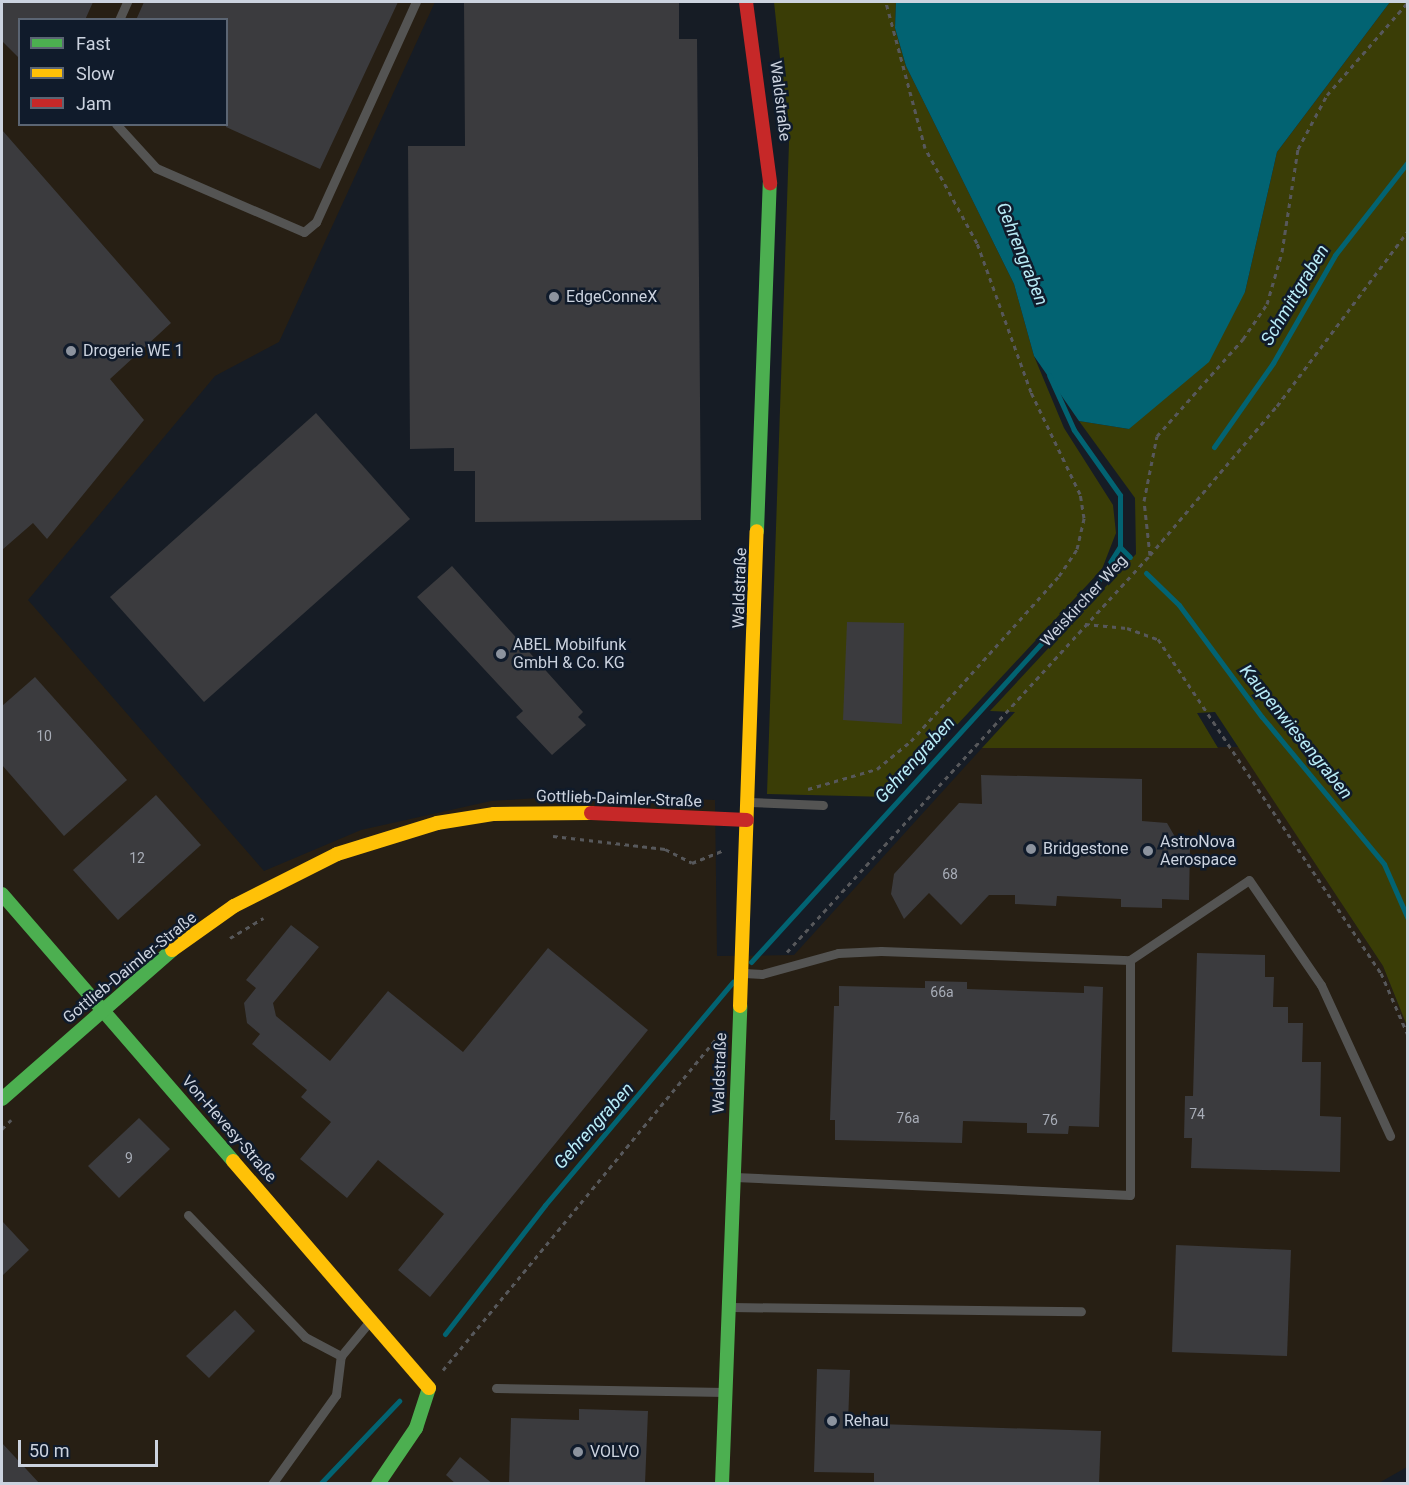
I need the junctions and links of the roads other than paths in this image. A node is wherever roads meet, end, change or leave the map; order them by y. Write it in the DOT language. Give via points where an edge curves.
graph roads {
  1 [pos="127,2"];
  2 [pos="416,2"];
  3 [pos="746,2"];
  4 [pos="120,18"];
  5 [pos="118,126"];
  6 [pos="749,802"];
  7 [pos="823,805"];
  8 [pos="747,820"];
  9 [pos="2,894"];
  10 [pos="1130,960"];
  11 [pos="744,974"];
  12 [pos="104,1009"];
  13 [pos="2,1100"];
  14 [pos="1390,1136"];
  15 [pos="733,1177"];
  16 [pos="188,1215"];
  17 [pos="729,1307"];
  18 [pos="1082,1311"];
  19 [pos="371,1320"];
  20 [pos="341,1356"];
  21 [pos="496,1388"];
  22 [pos="726,1392"];
  23 [pos="272,1484"];
  24 [pos="378,1484"];
  25 [pos="722,1484"];
  1 -- 4 [label="lane"];
  2 -- 5 [label="lane" via="316,222 304,232 156,168"];
  3 -- 6 [label="street, Waldstraße" via="771,166"];
  6 -- 7 [label="lane"];
  6 -- 8 [label="street, Waldstraße"];
  8 -- 11 [label="street, Waldstraße"];
  8 -- 12 [label="street, Gottlieb-Daimler-Straße" via="567,812 494,814 390,836 337,854 234,906"];
  9 -- 12 [label="street, Von-Hevesy-Straße"];
  10 -- 11 [label="lane" via="881,951 838,953"];
  10 -- 14 [label="lane" via="1249,880 1320,985"];
  10 -- 15 [label="lane" via="1130,1194"];
  11 -- 15 [label="street, Waldstraße"];
  12 -- 13 [label="street, Gottlieb-Daimler-Straße"];
  12 -- 19 [label="street, Von-Hevesy-Straße"];
  15 -- 17 [label="street, Waldstraße"];
  16 -- 20 [label="lane" via="305,1337"];
  17 -- 18 [label="lane"];
  17 -- 22 [label="street, Waldstraße"];
  19 -- 20 [label="lane"];
  19 -- 24 [label="street, Von-Hevesy-Straße" via="429,1388 416,1428"];
  20 -- 23 [label="lane" via="336,1395"];
  21 -- 22 [label="lane"];
  22 -- 25 [label="street, Waldstraße"];
}
